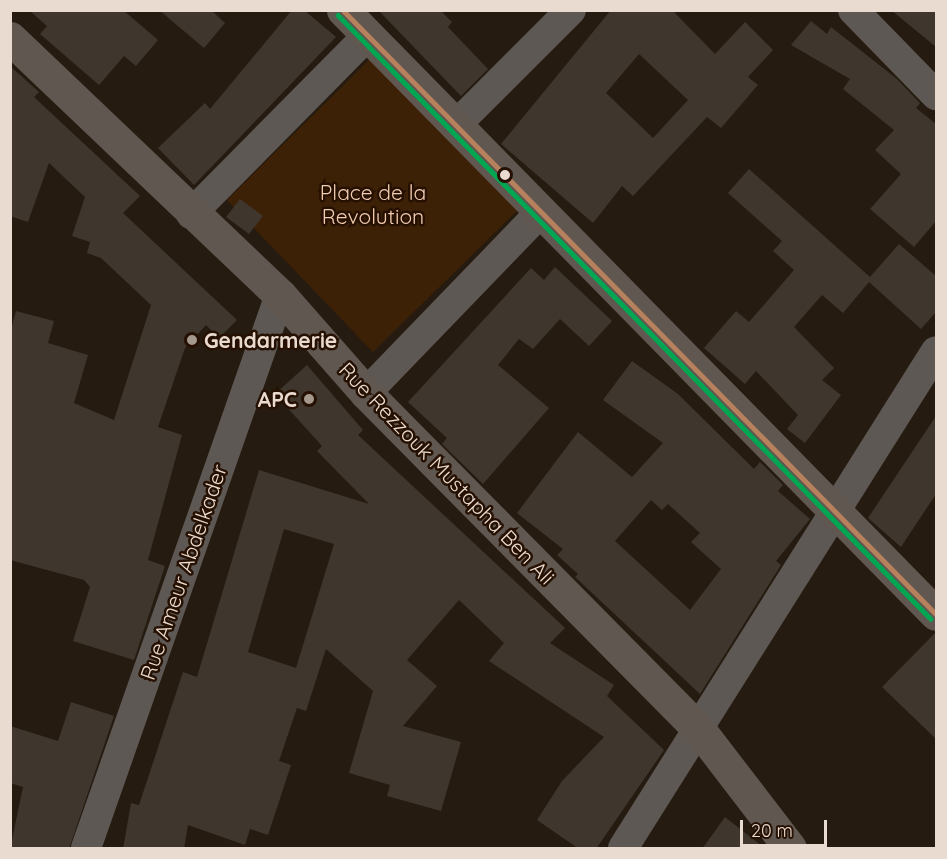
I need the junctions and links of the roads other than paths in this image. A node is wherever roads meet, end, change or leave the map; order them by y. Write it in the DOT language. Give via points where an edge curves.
graph roads {
  1 [pos="343,10"];
  2 [pos="570,10"];
  3 [pos="853,10"];
  4 [pos="367,36"];
  5 [pos="10,38"];
  6 [pos="936,95"];
  7 [pos="455,126"];
  8 [pos="542,211"];
  9 [pos="191,214"];
  10 [pos="280,295"];
  11 [pos="936,351"];
  12 [pos="366,393"];
  13 [pos="834,512"];
  14 [pos="936,614"];
  15 [pos="701,732"];
  16 [pos="87,849"];
  17 [pos="623,849"];
  18 [pos="790,849"];
  1 -- 4 [label="main road"];
  2 -- 7 [label="street"];
  3 -- 6 [label="street"];
  4 -- 7 [label="main road"];
  4 -- 9 [label="street"];
  5 -- 9 [label="main road, Rue Rezzouk Mustapha Ben Ali"];
  7 -- 8 [label="main road"];
  8 -- 12 [label="street"];
  8 -- 13 [label="main road"];
  9 -- 10 [label="main road, Rue Rezzouk Mustapha Ben Ali"];
  10 -- 12 [label="main road, Rue Rezzouk Mustapha Ben Ali"];
  10 -- 16 [label="street, Rue Ameur Abdelkader"];
  11 -- 13 [label="street"];
  12 -- 15 [label="main road, Rue Rezzouk Mustapha Ben Ali"];
  13 -- 14 [label="main road"];
  13 -- 15 [label="street"];
  15 -- 17 [label="street"];
  15 -- 18 [label="main road, Rue Rezzouk Mustapha Ben Ali"];
}
